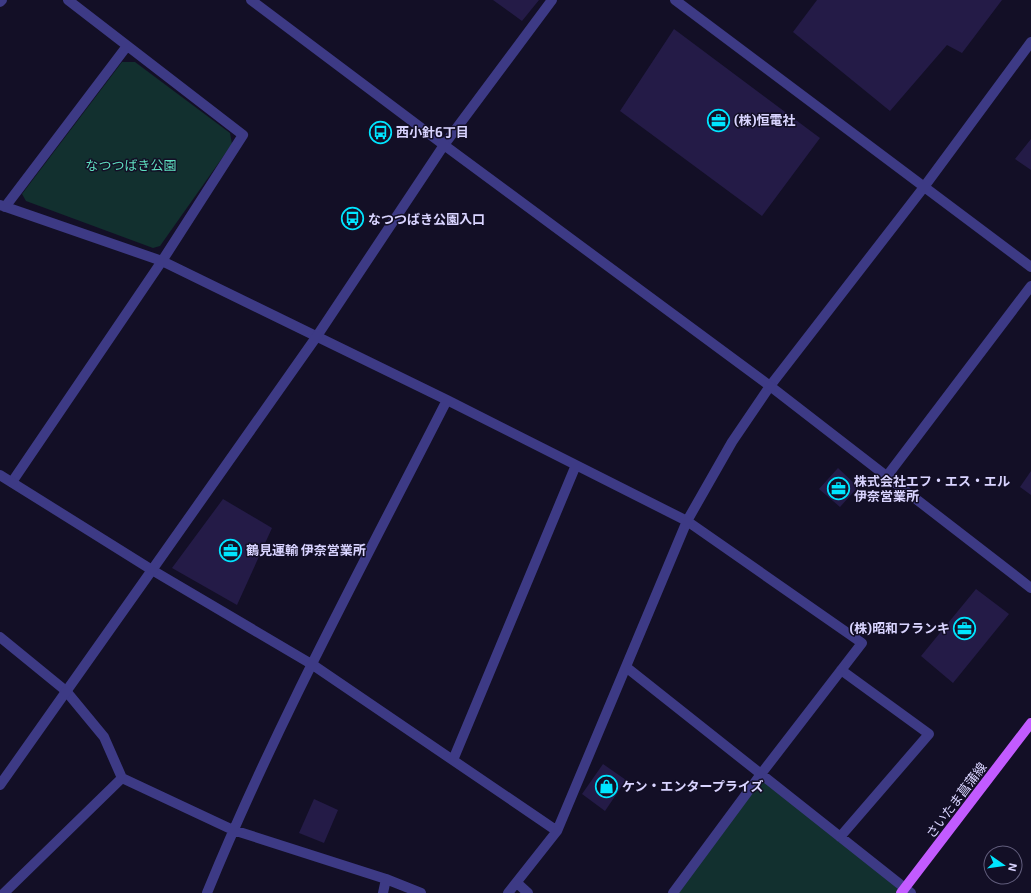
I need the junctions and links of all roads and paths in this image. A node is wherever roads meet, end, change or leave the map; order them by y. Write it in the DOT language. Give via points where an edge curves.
graph roads {
  1 [pos="68,0"];
  2 [pos="251,0"];
  3 [pos="552,0"];
  4 [pos="675,0"];
  5 [pos="1031,42"];
  6 [pos="127,46"];
  7 [pos="444,145"];
  8 [pos="924,187"];
  9 [pos="2,206"];
  10 [pos="162,261"];
  11 [pos="1031,267"];
  12 [pos="1031,286"];
  13 [pos="317,336"];
  14 [pos="770,386"];
  15 [pos="447,400"];
  16 [pos="576,465"];
  17 [pos="0,475"];
  18 [pos="887,476"];
  19 [pos="12,482"];
  20 [pos="687,521"];
  21 [pos="152,570"];
  22 [pos="1031,588"];
  23 [pos="0,637"];
  24 [pos="313,664"];
  25 [pos="626,667"];
  26 [pos="841,670"];
  27 [pos="66,691"];
  28 [pos="1031,723"];
  29 [pos="453,760"];
  30 [pos="761,774"];
  31 [pos="122,778"];
  32 [pos="0,785"];
  33 [pos="233,830"];
  34 [pos="557,831"];
  35 [pos="840,837"];
  36 [pos="386,879"];
  37 [pos="517,883"];
  38 [pos="905,891"];
  39 [pos="4,893"];
  40 [pos="207,893"];
  41 [pos="383,893"];
  42 [pos="421,893"];
  43 [pos="508,893"];
  44 [pos="528,893"];
  45 [pos="673,893"];
  1 -- 6 [label="street"];
  2 -- 7 [label="street"];
  3 -- 7 [label="street"];
  4 -- 8 [label="street"];
  5 -- 8 [label="street"];
  6 -- 9 [label="street"];
  6 -- 10 [label="street" via="243,135"];
  7 -- 13 [label="street"];
  7 -- 14 [label="street"];
  8 -- 11 [label="street"];
  8 -- 14 [label="street"];
  9 -- 10 [label="street"];
  10 -- 13 [label="street"];
  10 -- 19 [label="street"];
  12 -- 18 [label="street"];
  13 -- 15 [label="street"];
  13 -- 21 [label="street"];
  14 -- 18 [label="street"];
  14 -- 20 [label="street" via="732,442"];
  15 -- 16 [label="street"];
  15 -- 24 [label="street"];
  16 -- 20 [label="street"];
  16 -- 29 [label="street"];
  17 -- 19 [label="street"];
  18 -- 22 [label="street"];
  19 -- 21 [label="street"];
  20 -- 25 [label="street"];
  20 -- 26 [label="street" via="862,643"];
  21 -- 24 [label="street"];
  21 -- 27 [label="street"];
  23 -- 27 [label="street"];
  24 -- 29 [label="street"];
  24 -- 33 [label="street"];
  25 -- 30 [label="street"];
  25 -- 34 [label="street"];
  26 -- 30 [label="street"];
  26 -- 35 [label="street" via="930,734"];
  27 -- 31 [label="street" via="104,737"];
  27 -- 32 [label="street"];
  28 -- 38 [label="main road, さいたま菖蒲線"];
  29 -- 34 [label="street"];
  30 -- 35 [label="street"];
  30 -- 45 [label="street"];
  31 -- 33 [label="street"];
  31 -- 39 [label="street"];
  33 -- 36 [label="street"];
  33 -- 40 [label="street"];
  34 -- 37 [label="street"];
  35 -- 38 [label="street"];
  36 -- 41 [label="street"];
  36 -- 42 [label="street"];
  37 -- 43 [label="street"];
  37 -- 44 [label="street"];
}
